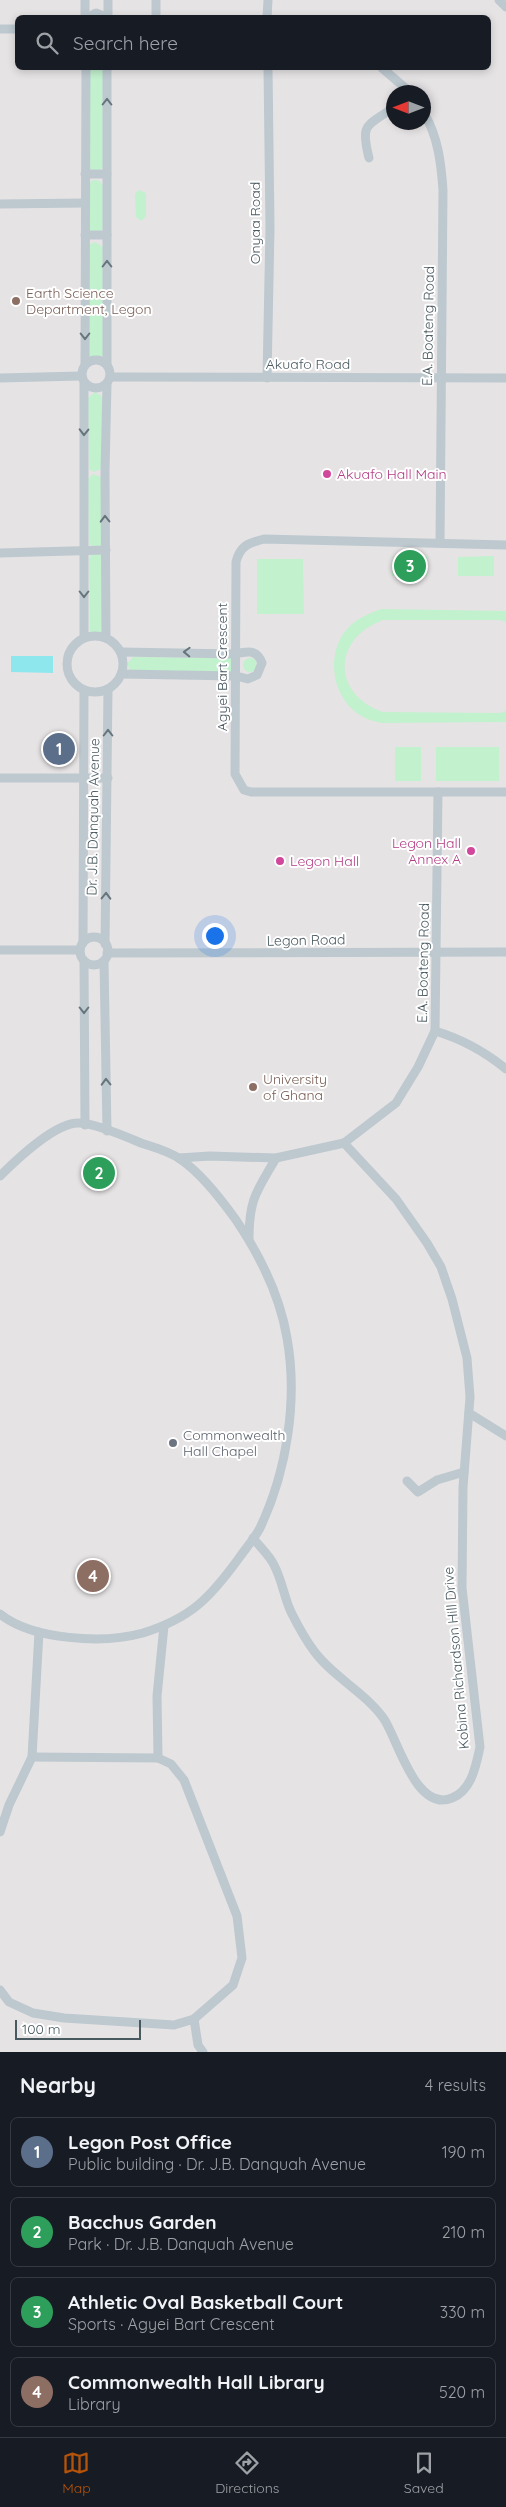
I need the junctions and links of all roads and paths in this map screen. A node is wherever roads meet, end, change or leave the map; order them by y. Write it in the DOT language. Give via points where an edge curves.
graph roads {
  1 [pos="85,0"];
  2 [pos="108,0"];
  3 [pos="156,0"];
  4 [pos="268,0"];
  5 [pos="499,0"];
  6 [pos="506,7"];
  7 [pos="86,15"];
  8 [pos="108,15"];
  9 [pos="156,15"];
  10 [pos="267,15"];
  11 [pos="0,29"];
  12 [pos="15,29"];
  13 [pos="86,70"];
  14 [pos="107,70"];
  15 [pos="268,70"];
  16 [pos="384,70"];
  17 [pos="402,85"];
  18 [pos="386,113"];
  19 [pos="431,125"];
  20 [pos="369,158"];
  21 [pos="85,174"];
  22 [pos="107,174"];
  23 [pos="85,203"];
  24 [pos="0,204"];
  25 [pos="85,235"];
  26 [pos="107,235"];
  27 [pos="85,364"];
  28 [pos="107,365"];
  29 [pos="0,378"];
  30 [pos="267,378"];
  31 [pos="440,378"];
  32 [pos="506,378"];
  33 [pos="83,380"];
  34 [pos="109,380"];
  35 [pos="440,543"];
  36 [pos="506,545"];
  37 [pos="84,550"];
  38 [pos="106,550"];
  39 [pos="0,553"];
  40 [pos="84,638"];
  41 [pos="106,638"];
  42 [pos="120,652"];
  43 [pos="236,654"];
  44 [pos="122,674"];
  45 [pos="236,676"];
  46 [pos="108,689"];
  47 [pos="84,690"];
  48 [pos="0,778"];
  49 [pos="84,778"];
  50 [pos="108,778"];
  51 [pos="438,792"];
  52 [pos="506,792"];
  53 [pos="82,947"];
  54 [pos="0,950"];
  55 [pos="438,952"];
  56 [pos="506,952"];
  57 [pos="105,953"];
  58 [pos="84,961"];
  59 [pos="435,1031"];
  60 [pos="506,1068"];
  61 [pos="85,1124"];
  62 [pos="107,1131"];
  63 [pos="344,1143"];
  64 [pos="179,1158"];
  65 [pos="276,1158"];
  66 [pos="14,1163"];
  67 [pos="0,1164"];
  68 [pos="0,1176"];
  69 [pos="248,1239"];
  70 [pos="469,1413"];
  71 [pos="506,1436"];
  72 [pos="464,1472"];
  73 [pos="407,1481"];
  74 [pos="253,1538"];
  75 [pos="0,1614"];
  76 [pos="164,1626"];
  77 [pos="39,1632"];
  78 [pos="32,1757"];
  79 [pos="158,1758"];
  80 [pos="0,1832"];
  81 [pos="0,1990"];
  82 [pos="194,2019"];
  83 [pos="203,2052"];
  1 -- 7 [label="street"];
  2 -- 8 [label="street"];
  3 -- 9 [label="street"];
  4 -- 10 [label="street"];
  5 -- 6 [label="street"];
  11 -- 12 [label="street"];
  13 -- 21 [label="street"];
  22 -- 14 [label="street, one-way"];
  15 -- 30 [label="street, Onyaa Road" via="270,228"];
  16 -- 17 [label="street"];
  18 -- 20 [label="street" via="366,127 363,136"];
  19 -- 31 [label="street, E.A. Boateng Road" via="441,157 443,190"];
  21 -- 22 [label="street"];
  21 -- 23 [label="street"];
  22 -- 26 [label="street"];
  23 -- 24 [label="street"];
  23 -- 25 [label="street"];
  25 -- 26 [label="street"];
  25 -- 27 [label="street, one-way"];
  28 -- 26 [label="street, one-way"];
  27 -- 28 [label="street" via="99,360"];
  27 -- 33 [label="street"];
  28 -- 34 [label="street"];
  29 -- 33 [label="street"];
  30 -- 31 [label="street, Akuafo Road"];
  30 -- 34 [label="street, Akuafo Road"];
  31 -- 32 [label="street, Akuafo Road"];
  31 -- 35 [label="street, E.A. Boateng Road"];
  33 -- 34 [label="street" via="93,389"];
  33 -- 37 [label="street, one-way"];
  38 -- 34 [label="street, one-way"];
  35 -- 36 [label="street, Agyei Bart Crescent"];
  35 -- 43 [label="street, Agyei Bart Crescent" via="264,539 249,542 239,550 236,562"];
  37 -- 38 [label="street"];
  37 -- 39 [label="street"];
  37 -- 40 [label="street, one-way"];
  38 -- 41 [label="street"];
  40 -- 41 [label="street"];
  40 -- 47 [label="street" via="72,647 67,665 73,682"];
  41 -- 42 [label="street"];
  43 -- 42 [label="street, one-way"];
  42 -- 44 [label="street"];
  43 -- 45 [label="street, Agyei Bart Crescent"];
  43 -- 45 [label="street" via="253,652 262,662 260,672 253,678"];
  44 -- 45 [label="street"];
  44 -- 46 [label="street"];
  45 -- 51 [label="street, Agyei Bart Crescent" via="235,774 244,790"];
  46 -- 47 [label="street"];
  50 -- 46 [label="street, Dr. J.B. Danquah Avenue, one-way"];
  47 -- 49 [label="street, Dr. J.B. Danquah Avenue"];
  48 -- 49 [label="street"];
  49 -- 50 [label="street"];
  49 -- 53 [label="street, Dr. J.B. Danquah Avenue"];
  57 -- 50 [label="street, Dr. J.B. Danquah Avenue, one-way"];
  51 -- 52 [label="street, Agyei Bart Crescent"];
  51 -- 55 [label="street, E.A. Boateng Road"];
  53 -- 54 [label="street"];
  53 -- 57 [label="street" via="95,938"];
  53 -- 58 [label="street"];
  55 -- 56 [label="street, Legon Road"];
  55 -- 57 [label="street, Legon Road"];
  55 -- 59 [label="street, E.A. Boateng Road"];
  57 -- 58 [label="street" via="96,965"];
  62 -- 57 [label="street, Dr. J.B. Danquah Avenue, one-way"];
  58 -- 61 [label="street, one-way"];
  59 -- 60 [label="street" via="472,1045"];
  59 -- 63 [label="street, E.A. Boateng Road" via="396,1103"];
  61 -- 62 [label="street"];
  61 -- 66 [label="street" via="59,1128"];
  62 -- 64 [label="street"];
  63 -- 65 [label="street, E.A. Boateng Road"];
  63 -- 70 [label="street, Kobina Richardson Hill Drive" via="396,1199 441,1267 467,1358"];
  64 -- 65 [label="street, E.A. Boateng Road"];
  64 -- 69 [label="street" via="220,1198"];
  65 -- 69 [label="street" via="253,1197"];
  66 -- 67 [label="street"];
  66 -- 68 [label="street"];
  69 -- 74 [label="street" via="273,1288 287,1337 292,1385 288,1435 280,1474"];
  70 -- 71 [label="street"];
  70 -- 72 [label="street, Kobina Richardson Hill Drive"];
  72 -- 73 [label="street" via="438,1480 418,1492"];
  72 -- 74 [label="street, Kobina Richardson Hill Drive" via="462,1588 480,1747 467,1786 450,1799 436,1799 424,1794 384,1720 368,1700 314,1652 291,1612 274,1564"];
  74 -- 76 [label="street" via="221,1583 180,1620"];
  75 -- 77 [label="street" via="13,1624"];
  76 -- 77 [label="street" via="128,1637 76,1637"];
  76 -- 79 [label="street" via="157,1696"];
  77 -- 78 [label="street"];
  78 -- 79 [label="street"];
  78 -- 80 [label="street"];
  79 -- 82 [label="street" via="171,1764 184,1780 237,1916 241,1938 242,1958 233,1985"];
  81 -- 82 [label="street" via="9,2002 33,2013 64,2018 174,2025"];
  82 -- 83 [label="street" via="198,2045"];
}
